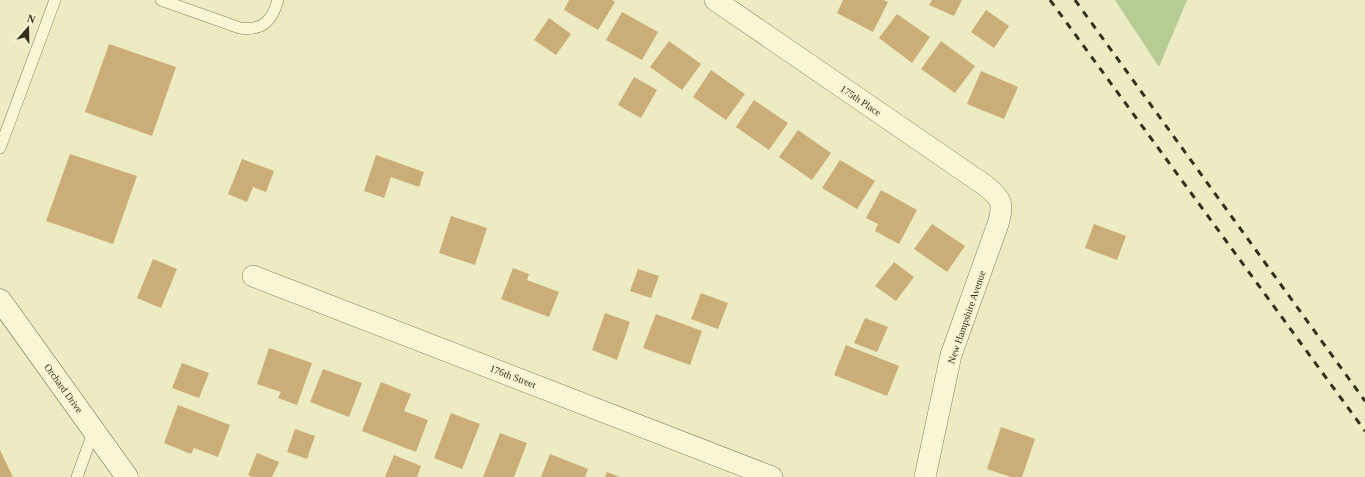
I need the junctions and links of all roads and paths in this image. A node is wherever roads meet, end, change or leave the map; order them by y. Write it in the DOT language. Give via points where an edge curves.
graph roads {
  1 [pos="55,0"];
  2 [pos="161,0"];
  3 [pos="278,0"];
  4 [pos="715,0"];
  5 [pos="0,148"];
  6 [pos="1002,205"];
  7 [pos="253,276"];
  8 [pos="0,300"];
  9 [pos="94,430"];
  10 [pos="77,477"];
  11 [pos="127,477"];
  12 [pos="772,477"];
  13 [pos="925,477"];
  1 -- 5 [label="lane"];
  2 -- 3 [label="lane" via="252,30 264,25 271,18"];
  4 -- 6 [label="street, 175th Place" via="986,186 995,193"];
  6 -- 13 [label="street, New Hampshire Avenue" via="998,224 951,355"];
  7 -- 12 [label="street, 176th Street"];
  8 -- 9 [label="street, Orchard Drive"];
  9 -- 10 [label="lane"];
  9 -- 11 [label="street, Orchard Drive"];
}
